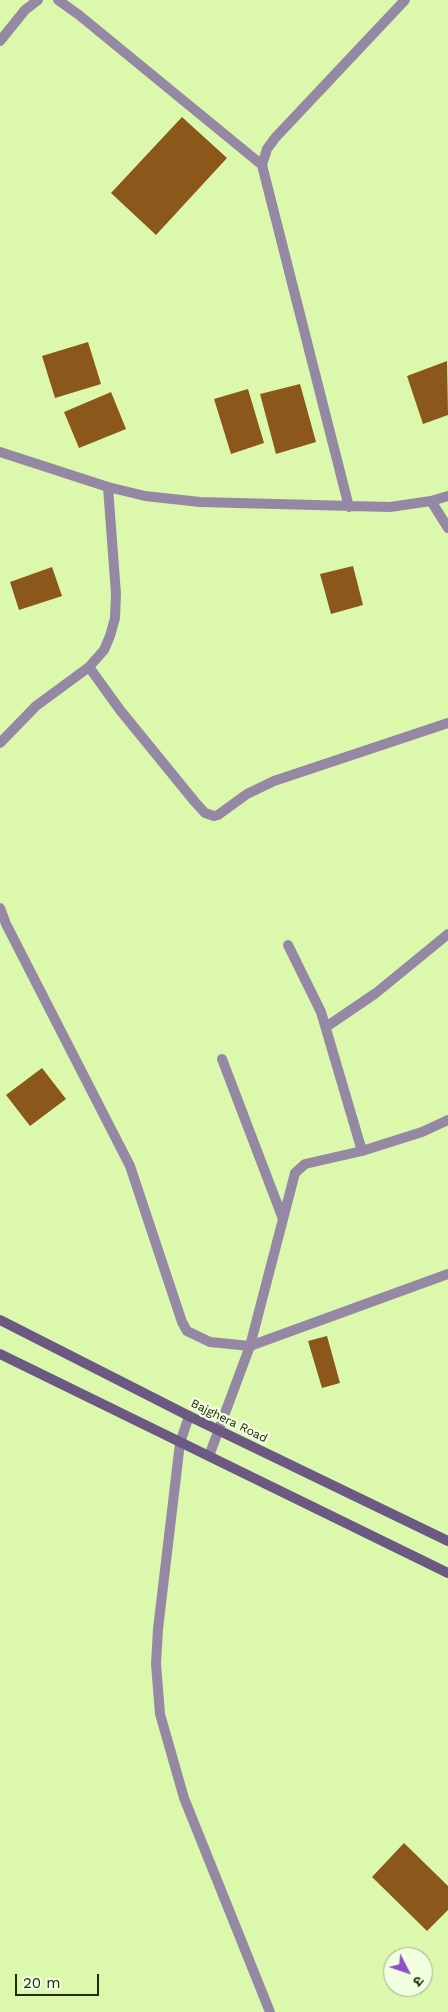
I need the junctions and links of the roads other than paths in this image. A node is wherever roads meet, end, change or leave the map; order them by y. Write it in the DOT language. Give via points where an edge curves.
graph roads {
  1 [pos="38,0"];
  2 [pos="58,0"];
  3 [pos="405,0"];
  4 [pos="0,40"];
  5 [pos="262,165"];
  6 [pos="0,452"];
  7 [pos="108,487"];
  8 [pos="448,496"];
  9 [pos="431,501"];
  10 [pos="350,507"];
  11 [pos="448,528"];
  12 [pos="89,667"];
  13 [pos="448,723"];
  14 [pos="0,743"];
  15 [pos="0,908"];
  16 [pos="448,934"];
  17 [pos="288,945"];
  18 [pos="326,1027"];
  19 [pos="222,1059"];
  20 [pos="448,1120"];
  21 [pos="362,1151"];
  22 [pos="284,1220"];
  23 [pos="448,1274"];
  24 [pos="0,1320"];
  25 [pos="250,1346"];
  26 [pos="0,1354"];
  27 [pos="189,1416"];
  28 [pos="218,1430"];
  29 [pos="180,1444"];
  30 [pos="209,1456"];
  31 [pos="448,1541"];
  32 [pos="448,1573"];
  33 [pos="270,2012"];
  1 -- 4 [label="street" via="25,10"];
  2 -- 5 [label="street"];
  3 -- 5 [label="street" via="275,138"];
  5 -- 10 [label="street"];
  6 -- 7 [label="street"];
  7 -- 10 [label="street" via="145,496 200,502"];
  7 -- 12 [label="street" via="115,618 104,650"];
  8 -- 9 [label="street"];
  9 -- 10 [label="street" via="390,507"];
  9 -- 11 [label="street"];
  12 -- 13 [label="street" via="195,802 214,816 246,794 274,781"];
  12 -- 14 [label="street" via="36,706"];
  15 -- 25 [label="street" via="130,1166 187,1331 210,1342"];
  16 -- 18 [label="street" via="388,983"];
  17 -- 18 [label="street"];
  18 -- 21 [label="street"];
  19 -- 22 [label="street"];
  20 -- 21 [label="street"];
  21 -- 22 [label="street" via="302,1166 292,1180"];
  22 -- 25 [label="street"];
  23 -- 25 [label="street"];
  24 -- 27 [label="main road, Bajghera Road"];
  25 -- 28 [label="street"];
  26 -- 29 [label="main road"];
  27 -- 28 [label="main road, Bajghera Road"];
  27 -- 29 [label="street"];
  28 -- 30 [label="street"];
  28 -- 31 [label="main road, Bajghera Road"];
  29 -- 30 [label="main road"];
  29 -- 33 [label="street" via="156,1664 160,1714 184,1798"];
  30 -- 32 [label="main road"];
}
